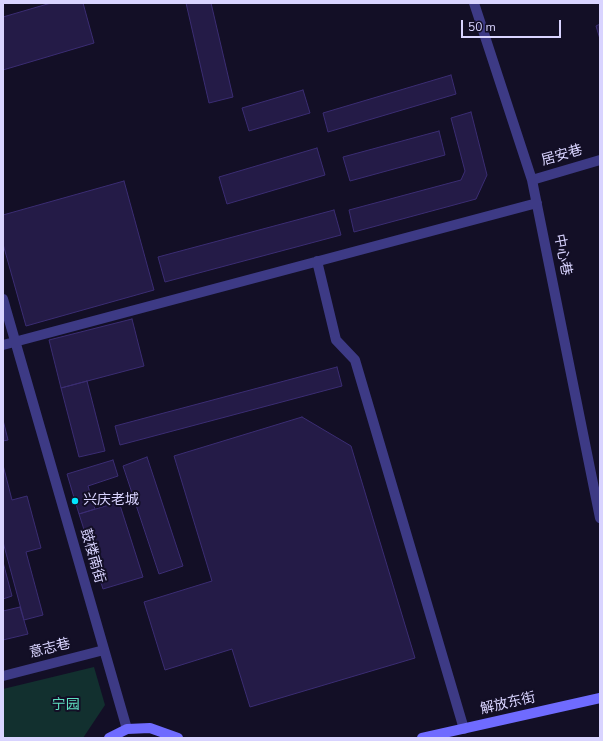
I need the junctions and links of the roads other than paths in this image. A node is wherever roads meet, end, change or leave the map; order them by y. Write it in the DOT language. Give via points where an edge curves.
graph roads {
  1 [pos="474,3"];
  2 [pos="600,160"];
  3 [pos="532,180"];
  4 [pos="537,203"];
  5 [pos="317,262"];
  6 [pos="3,299"];
  7 [pos="15,341"];
  8 [pos="3,345"];
  9 [pos="600,518"];
  10 [pos="104,650"];
  11 [pos="3,676"];
  12 [pos="600,698"];
  13 [pos="127,729"];
  14 [pos="464,729"];
  15 [pos="433,737"];
  16 [pos="109,738"];
  17 [pos="178,738"];
  18 [pos="422,738"];
  1 -- 3 [label="street, 中心巷"];
  2 -- 3 [label="street, 居安巷"];
  3 -- 4 [label="street, 中心巷"];
  4 -- 5 [label="street"];
  4 -- 9 [label="street, 中心巷"];
  5 -- 7 [label="street"];
  5 -- 14 [label="street" via="336,340 355,360"];
  6 -- 7 [label="street, 鼓楼南街"];
  7 -- 8 [label="street"];
  7 -- 10 [label="street, 鼓楼南街"];
  10 -- 11 [label="street, 意志巷"];
  10 -- 13 [label="street, 鼓楼南街"];
  12 -- 14 [label="main road, 解放东街"];
  13 -- 16 [label="main road"];
  13 -- 17 [label="main road" via="150,728"];
  14 -- 15 [label="main road, 解放东街"];
  15 -- 18 [label="main road, 解放东街"];
}
